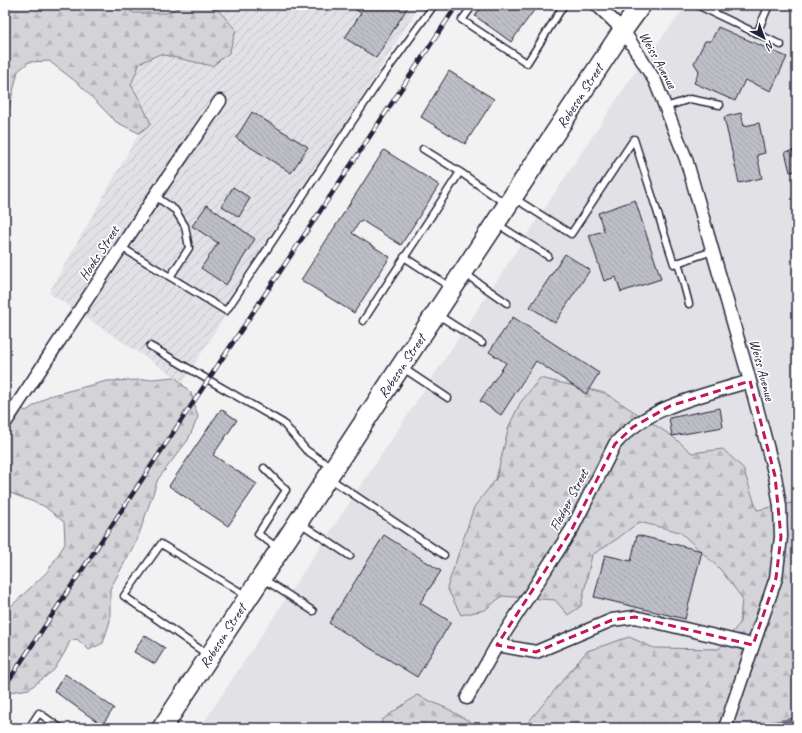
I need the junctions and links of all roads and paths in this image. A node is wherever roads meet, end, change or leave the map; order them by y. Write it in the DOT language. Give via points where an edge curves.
graph roads {
  1 [pos="434,5"];
  2 [pos="473,5"];
  3 [pos="564,5"];
  4 [pos="597,5"];
  5 [pos="641,5"];
  6 [pos="697,5"];
  7 [pos="769,5"];
  8 [pos="623,30"];
  9 [pos="757,33"];
  10 [pos="781,45"];
  11 [pos="220,101"];
  12 [pos="720,105"];
  13 [pos="666,107"];
  14 [pos="423,149"];
  15 [pos="460,172"];
  16 [pos="155,196"];
  17 [pos="510,201"];
  18 [pos="496,224"];
  19 [pos="121,247"];
  20 [pos="713,250"];
  21 [pos="548,256"];
  22 [pos="404,257"];
  23 [pos="678,262"];
  24 [pos="463,272"];
  25 [pos="170,277"];
  26 [pos="453,289"];
  27 [pos="508,303"];
  28 [pos="689,304"];
  29 [pos="436,314"];
  30 [pos="363,321"];
  31 [pos="482,343"];
  32 [pos="150,346"];
  33 [pos="401,367"];
  34 [pos="750,381"];
  35 [pos="448,398"];
  36 [pos="5,423"];
  37 [pos="264,468"];
  38 [pos="331,473"];
  39 [pos="299,522"];
  40 [pos="280,550"];
  41 [pos="444,555"];
  42 [pos="350,556"];
  43 [pos="262,578"];
  44 [pos="248,597"];
  45 [pos="313,612"];
  46 [pos="497,645"];
  47 [pos="753,645"];
  48 [pos="210,656"];
  49 [pos="467,698"];
  50 [pos="29,728"];
  51 [pos="60,728"];
  52 [pos="162,728"];
  53 [pos="725,728"];
  1 -- 25 [label="lane" via="380,80 226,311"];
  2 -- 3 [label="lane" via="462,20 527,63"];
  4 -- 8 [label="street, Weiss Avenue"];
  5 -- 8 [label="main road, Robeson Street"];
  6 -- 9 [label="lane"];
  7 -- 9 [label="lane"];
  8 -- 13 [label="street, Weiss Avenue" via="655,81"];
  8 -- 17 [label="main road, Robeson Street"];
  9 -- 10 [label="lane"];
  11 -- 16 [label="street, Hooks Street"];
  12 -- 13 [label="lane" via="690,99"];
  13 -- 20 [label="street, Weiss Avenue" via="686,159"];
  14 -- 15 [label="lane"];
  15 -- 17 [label="lane"];
  15 -- 22 [label="lane"];
  16 -- 19 [label="street, Hooks Street"];
  16 -- 25 [label="lane" via="176,210 185,226 189,248"];
  17 -- 18 [label="main road, Robeson Street"];
  17 -- 23 [label="lane" via="571,234 634,139 674,264"];
  18 -- 21 [label="lane"];
  18 -- 24 [label="main road, Robeson Street"];
  19 -- 25 [label="lane"];
  19 -- 36 [label="street, Hooks Street"];
  20 -- 23 [label="lane"];
  20 -- 34 [label="street, Weiss Avenue"];
  22 -- 26 [label="lane"];
  22 -- 30 [label="lane"];
  23 -- 28 [label="lane"];
  24 -- 26 [label="main road, Robeson Street"];
  24 -- 27 [label="lane"];
  26 -- 29 [label="main road, Robeson Street"];
  29 -- 31 [label="lane"];
  29 -- 33 [label="main road, Robeson Street"];
  32 -- 38 [label="lane" via="283,423 306,450"];
  33 -- 35 [label="lane"];
  33 -- 38 [label="main road, Robeson Street"];
  34 -- 46 [label="street, Fledger Street" via="670,406 641,421 624,434 615,444 572,529"];
  34 -- 47 [label="street, Weiss Avenue" via="775,476 780,506 781,537 776,578"];
  37 -- 40 [label="lane" via="286,490 258,534"];
  38 -- 39 [label="main road, Robeson Street"];
  38 -- 41 [label="lane"];
  39 -- 40 [label="main road, Robeson Street"];
  39 -- 42 [label="lane"];
  40 -- 43 [label="main road, Robeson Street"];
  43 -- 44 [label="main road, Robeson Street"];
  43 -- 45 [label="lane"];
  44 -- 48 [label="main road, Robeson Street"];
  44 -- 48 [label="lane" via="161,544 124,596"];
  46 -- 47 [label="street" via="536,652 612,620 635,617"];
  46 -- 49 [label="street, Fledger Street"];
  47 -- 53 [label="street, Weiss Avenue"];
  48 -- 52 [label="main road, Robeson Street"];
  50 -- 51 [label="lane" via="39,714"];
}
